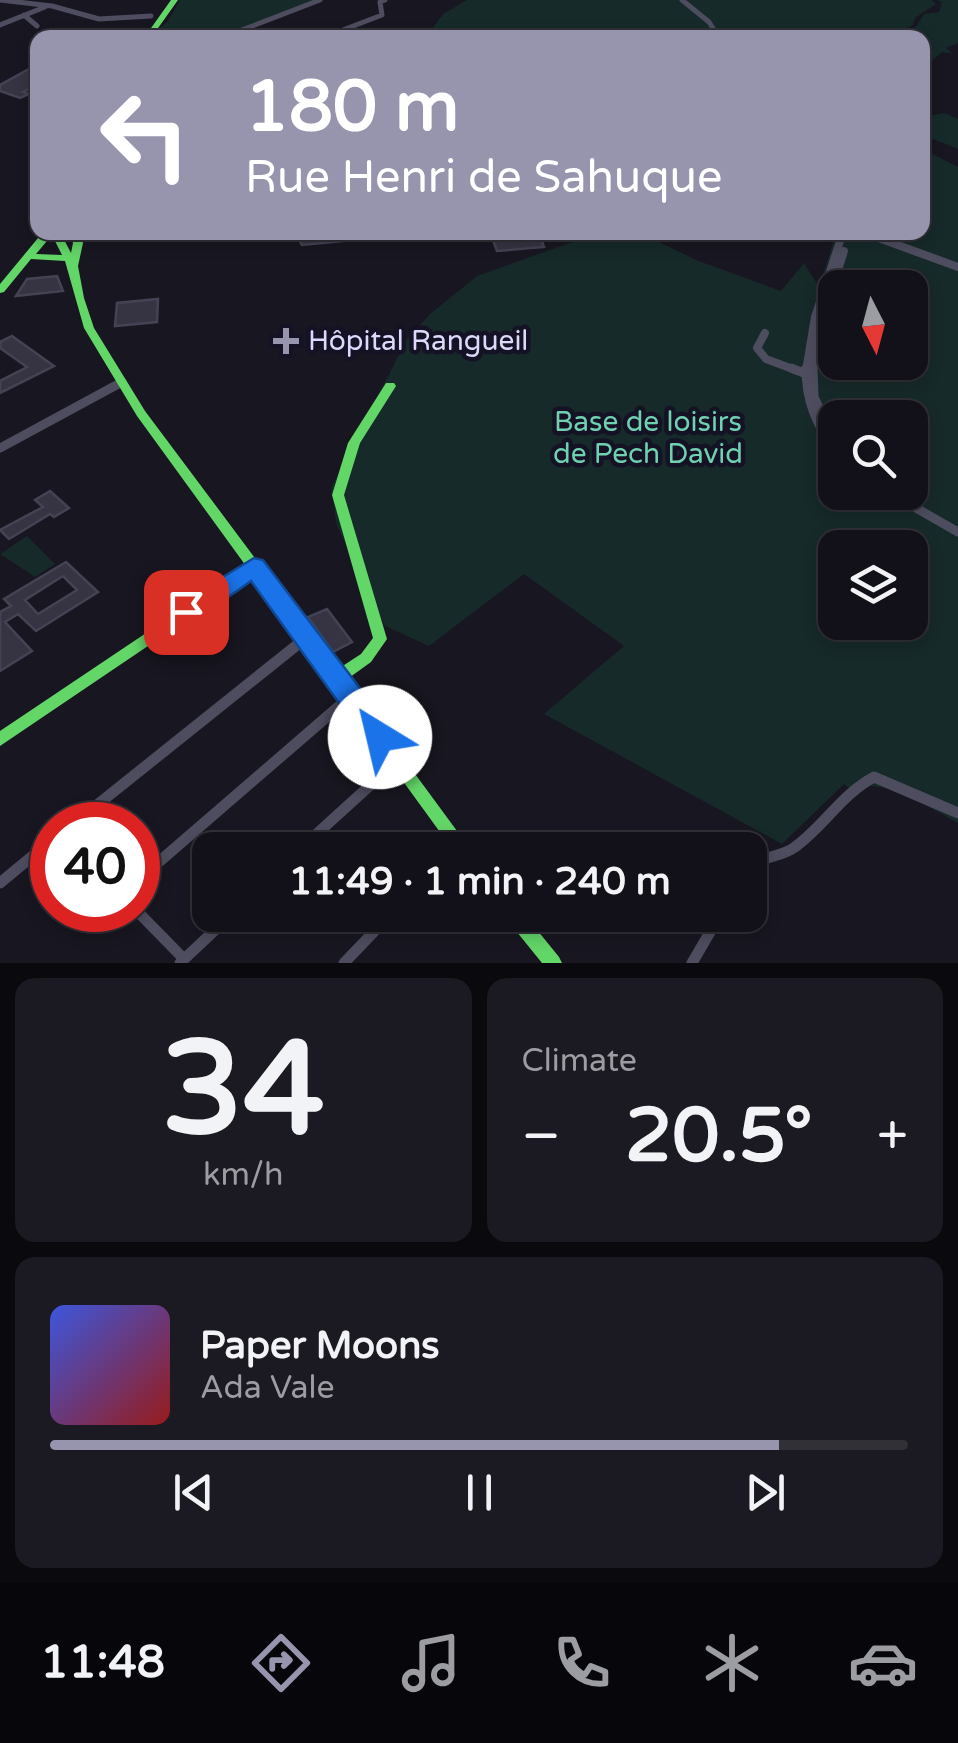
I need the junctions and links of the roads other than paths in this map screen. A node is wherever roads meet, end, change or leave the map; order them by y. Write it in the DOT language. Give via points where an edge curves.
graph roads {
  1 [pos="0,0"];
  2 [pos="320,0"];
  3 [pos="385,0"];
  4 [pos="682,0"];
  5 [pos="48,2"];
  6 [pos="24,15"];
  7 [pos="156,15"];
  8 [pos="0,26"];
  9 [pos="36,26"];
  10 [pos="242,30"];
  11 [pos="333,30"];
  12 [pos="714,30"];
  13 [pos="48,240"];
  14 [pos="58,240"];
  15 [pos="77,240"];
  16 [pos="844,240"];
  17 [pos="884,240"];
  18 [pos="28,262"];
  19 [pos="71,262"];
  20 [pos="958,267"];
  21 [pos="0,290"];
  22 [pos="764,333"];
  23 [pos="806,374"];
  24 [pos="122,382"];
  25 [pos="390,386"];
  26 [pos="818,414"];
  27 [pos="818,425"];
  28 [pos="0,448"];
  29 [pos="922,510"];
  30 [pos="928,510"];
  31 [pos="958,529"];
  32 [pos="254,567"];
  33 [pos="307,637"];
  34 [pos="337,678"];
  35 [pos="351,696"];
  36 [pos="0,739"];
  37 [pos="398,760"];
  38 [pos="101,802"];
  39 [pos="958,813"];
  40 [pos="318,832"];
  41 [pos="447,832"];
  42 [pos="767,856"];
  43 [pos="30,858"];
  44 [pos="160,861"];
  45 [pos="0,882"];
  46 [pos="156,932"];
  47 [pos="212,932"];
  48 [pos="374,932"];
  49 [pos="528,932"];
  50 [pos="710,932"];
  51 [pos="182,961"];
  52 [pos="344,963"];
  53 [pos="553,963"];
  54 [pos="692,963"];
  1 -- 5 [label="street"];
  2 -- 10 [label="street"];
  3 -- 11 [label="street" via="382,15"];
  4 -- 12 [label="street"];
  5 -- 6 [label="street"];
  5 -- 7 [label="street" via="100,19"];
  6 -- 8 [label="street"];
  6 -- 9 [label="street"];
  13 -- 18 [label="street"];
  14 -- 19 [label="street"];
  15 -- 19 [label="street"];
  16 -- 23 [label="street"];
  17 -- 20 [label="street"];
  18 -- 19 [label="street"];
  18 -- 21 [label="street"];
  19 -- 24 [label="street" via="89,328"];
  22 -- 23 [label="street" via="760,354"];
  23 -- 26 [label="street"];
  23 -- 27 [label="street" via="808,409"];
  24 -- 28 [label="street"];
  24 -- 32 [label="street"];
  25 -- 34 [label="street" via="354,442 338,495 380,640"];
  29 -- 31 [label="street"];
  30 -- 31 [label="street"];
  32 -- 33 [label="street"];
  32 -- 36 [label="street"];
  33 -- 34 [label="street"];
  33 -- 38 [label="street"];
  34 -- 35 [label="street"];
  35 -- 37 [label="street"];
  35 -- 44 [label="street"];
  37 -- 40 [label="street"];
  37 -- 41 [label="street"];
  39 -- 42 [label="street" via="874,777 789,852"];
  43 -- 45 [label="street"];
  46 -- 51 [label="street"];
  47 -- 51 [label="street"];
  48 -- 52 [label="street"];
  49 -- 53 [label="street"];
  50 -- 54 [label="street"];
}
